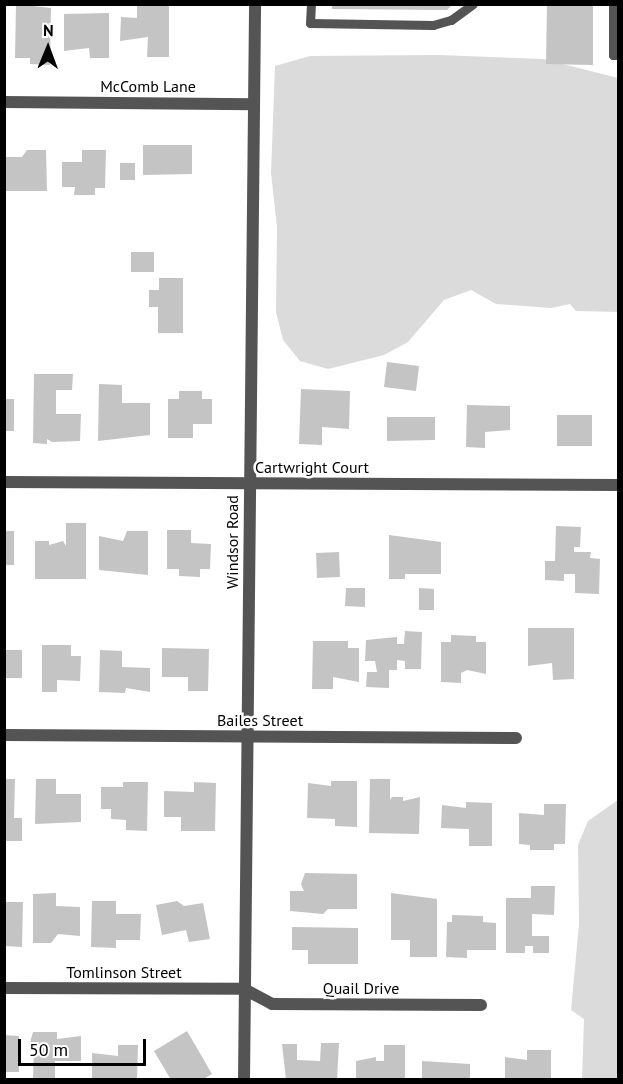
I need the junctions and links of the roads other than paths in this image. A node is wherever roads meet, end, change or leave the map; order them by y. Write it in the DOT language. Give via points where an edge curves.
graph roads {
  1 [pos="255,4"];
  2 [pos="310,4"];
  3 [pos="473,4"];
  4 [pos="613,4"];
  5 [pos="618,55"];
  6 [pos="4,102"];
  7 [pos="254,104"];
  8 [pos="4,482"];
  9 [pos="249,483"];
  10 [pos="618,485"];
  11 [pos="4,735"];
  12 [pos="246,737"];
  13 [pos="516,738"];
  14 [pos="4,988"];
  15 [pos="244,989"];
  16 [pos="482,1005"];
  17 [pos="244,1080"];
  1 -- 7 [label="street, Windsor Road"];
  2 -- 3 [label="lane" via="310,23 433,25 451,20"];
  4 -- 5 [label="lane" via="613,55"];
  6 -- 7 [label="street, McComb Lane"];
  7 -- 9 [label="street, Windsor Road"];
  8 -- 9 [label="street, Cartwright Court"];
  9 -- 10 [label="street, Cartwright Court"];
  9 -- 12 [label="street, Windsor Road"];
  11 -- 12 [label="street, Bailes Street"];
  12 -- 13 [label="street, Bailes Street"];
  12 -- 15 [label="street, Windsor Road"];
  14 -- 15 [label="street, Tomlinson Street"];
  15 -- 16 [label="street, Quail Drive" via="272,1004"];
  15 -- 17 [label="street, Windsor Road"];
}
